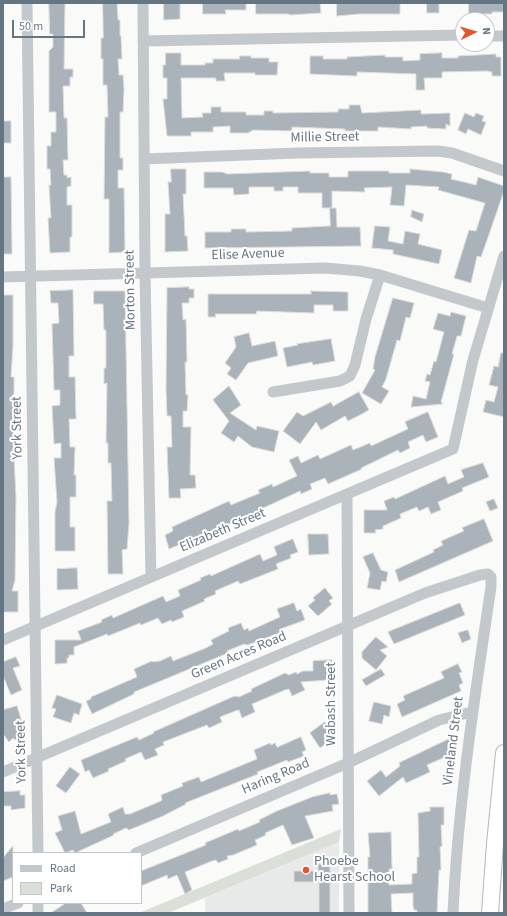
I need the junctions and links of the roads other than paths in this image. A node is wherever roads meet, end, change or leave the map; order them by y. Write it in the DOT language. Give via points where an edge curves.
graph roads {
  1 [pos="27,3"];
  2 [pos="143,3"];
  3 [pos="455,35"];
  4 [pos="143,41"];
  5 [pos="144,159"];
  6 [pos="504,171"];
  7 [pos="504,256"];
  8 [pos="145,273"];
  9 [pos="380,275"];
  10 [pos="31,276"];
  11 [pos="3,277"];
  12 [pos="488,308"];
  13 [pos="273,392"];
  14 [pos="347,495"];
  15 [pos="488,574"];
  16 [pos="151,578"];
  17 [pos="35,626"];
  18 [pos="347,627"];
  19 [pos="3,640"];
  20 [pos="472,712"];
  21 [pos="504,752"];
  22 [pos="37,758"];
  23 [pos="348,763"];
  24 [pos="3,772"];
  25 [pos="38,852"];
  26 [pos="138,852"];
  27 [pos="16,904"];
  28 [pos="3,909"];
  29 [pos="349,913"];
  30 [pos="453,913"];
  31 [pos="490,913"];
  1 -- 10 [label="street, York Street"];
  2 -- 4 [label="street, Morton Street"];
  3 -- 4 [label="street"];
  4 -- 5 [label="street, Morton Street"];
  5 -- 6 [label="street, Millie Street" via="438,151 452,153"];
  5 -- 8 [label="street, Morton Street"];
  7 -- 12 [label="street"];
  8 -- 9 [label="street, Elise Avenue" via="325,268"];
  8 -- 10 [label="street, Elise Avenue"];
  8 -- 16 [label="street, Morton Street"];
  9 -- 12 [label="street, Elise Avenue"];
  9 -- 13 [label="street" via="350,376 340,381"];
  10 -- 11 [label="street, Elise Avenue"];
  10 -- 17 [label="street, York Street"];
  12 -- 14 [label="street, Elizabeth Street" via="473,360 454,448"];
  14 -- 16 [label="street, Elizabeth Street"];
  14 -- 18 [label="street, Wabash Street"];
  15 -- 18 [label="street, Green Acres Road" via="480,574 425,594"];
  15 -- 20 [label="street, Vineland Street" via="491,577 491,586"];
  16 -- 17 [label="street, Elizabeth Street"];
  17 -- 19 [label="street, Elizabeth Street"];
  17 -- 22 [label="street, York Street"];
  18 -- 22 [label="street, Green Acres Road"];
  18 -- 23 [label="street, Wabash Street"];
  20 -- 23 [label="street, Haring Road" via="439,720"];
  20 -- 30 [label="street, Vineland Street" via="456,847"];
  21 -- 31 [label="highway"];
  22 -- 24 [label="street, Green Acres Road"];
  22 -- 25 [label="street, York Street"];
  23 -- 26 [label="street, Haring Road"];
  23 -- 29 [label="street, Wabash Street"];
  27 -- 28 [label="street"];
}
